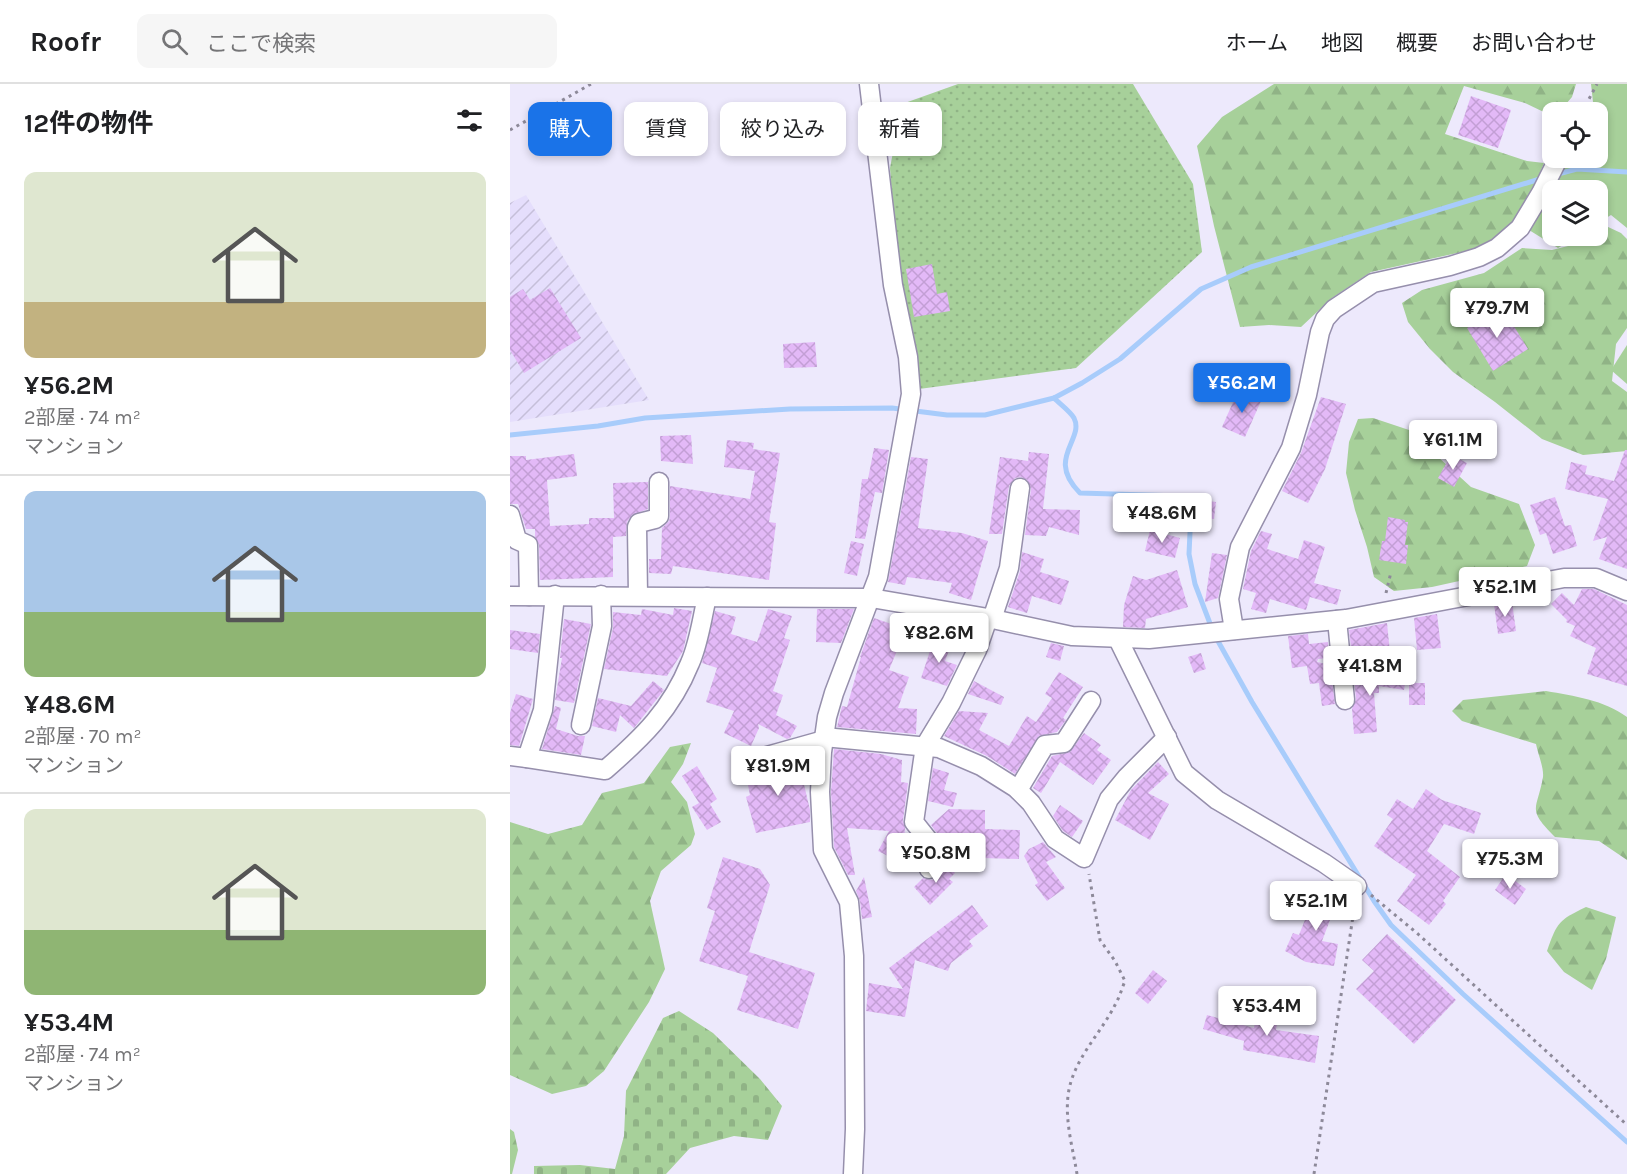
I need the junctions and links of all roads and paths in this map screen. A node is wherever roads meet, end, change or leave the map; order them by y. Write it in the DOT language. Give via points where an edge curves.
graph roads {
  1 [pos="591,84"];
  2 [pos="869,84"];
  3 [pos="1597,84"];
  4 [pos="1587,102"];
  5 [pos="510,130"];
  6 [pos="1554,168"];
  7 [pos="659,482"];
  8 [pos="1020,488"];
  9 [pos="510,515"];
  10 [pos="1627,591"];
  11 [pos="555,595"];
  12 [pos="601,595"];
  13 [pos="510,596"];
  14 [pos="529,596"];
  15 [pos="638,596"];
  16 [pos="708,597"];
  17 [pos="871,598"];
  18 [pos="990,618"];
  19 [pos="1337,620"];
  20 [pos="1220,632"];
  21 [pos="1118,639"];
  22 [pos="1345,700"];
  23 [pos="1091,701"];
  24 [pos="581,725"];
  25 [pos="1167,737"];
  26 [pos="824,738"];
  27 [pos="925,746"];
  28 [pos="518,757"];
  29 [pos="753,760"];
  30 [pos="1018,790"];
  31 [pos="1084,858"];
  32 [pos="929,869"];
  33 [pos="1357,886"];
  34 [pos="1627,1125"];
  35 [pos="853,1174"];
  36 [pos="1077,1174"];
  37 [pos="1314,1174"];
  1 -- 5 [label="path"];
  2 -- 17 [label="street" via="893,285 908,357 910,398"];
  3 -- 4 [label="path"];
  6 -- 20 [label="street" via="1520,228 1497,248 1450,266 1373,284 1325,319 1291,448 1240,547"];
  7 -- 15 [label="street" via="659,516 637,527"];
  8 -- 18 [label="street" via="1009,567"];
  9 -- 14 [label="street" via="517,540 528,544"];
  10 -- 19 [label="street" via="1596,578 1564,578"];
  11 -- 12 [label="street"];
  11 -- 14 [label="street"];
  11 -- 28 [label="street" via="543,710"];
  12 -- 15 [label="street"];
  12 -- 24 [label="street" via="602,626"];
  13 -- 14 [label="street"];
  15 -- 16 [label="street"];
  16 -- 17 [label="street"];
  16 -- 28 [label="street" via="690,663 663,714 606,770"];
  17 -- 18 [label="street"];
  17 -- 26 [label="street" via="834,693"];
  18 -- 21 [label="street" via="1072,636"];
  18 -- 27 [label="street" via="951,703"];
  19 -- 20 [label="street"];
  19 -- 22 [label="street"];
  20 -- 21 [label="street"];
  21 -- 25 [label="street"];
  23 -- 30 [label="street" via="1064,743 1045,746"];
  25 -- 31 [label="street" via="1109,799"];
  25 -- 33 [label="street" via="1184,773 1217,800"];
  26 -- 27 [label="street"];
  26 -- 29 [label="street"];
  26 -- 35 [label="street" via="820,792 823,850 849,902 854,956"];
  27 -- 30 [label="street" via="981,766"];
  27 -- 32 [label="street" via="914,822 933,846"];
  30 -- 31 [label="street" via="1055,839"];
  31 -- 36 [label="path" via="1092,882 1100,940 1125,981 1072,1078 1067,1114"];
  33 -- 34 [label="path" via="1418,934"];
  33 -- 37 [label="path"];
}
